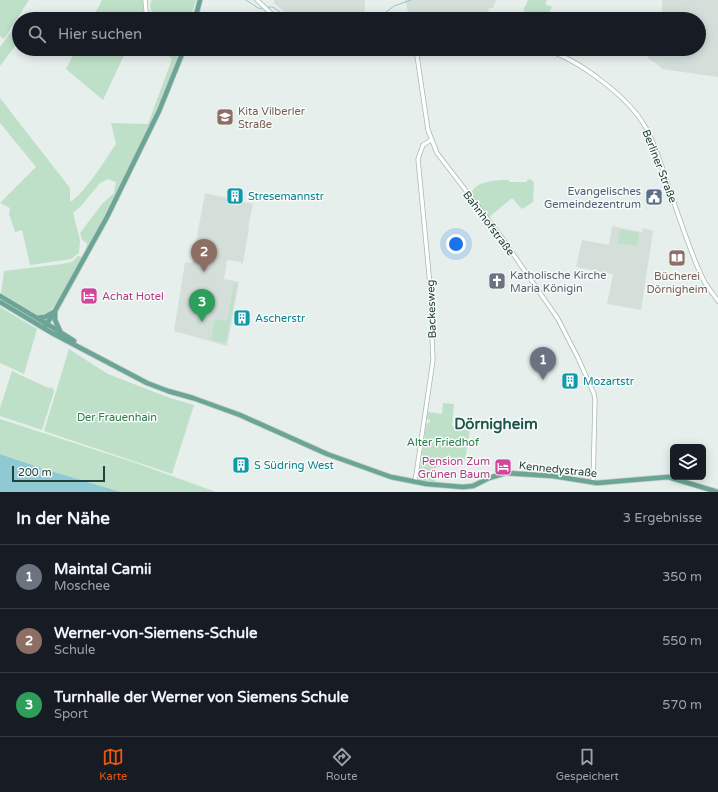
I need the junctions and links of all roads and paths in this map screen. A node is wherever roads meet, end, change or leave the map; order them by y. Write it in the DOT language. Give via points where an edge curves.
graph roads {
  1 [pos="146,0"];
  2 [pos="200,0"];
  3 [pos="256,0"];
  4 [pos="146,12"];
  5 [pos="197,12"];
  6 [pos="269,12"];
  7 [pos="180,56"];
  8 [pos="417,56"];
  9 [pos="560,56"];
  10 [pos="431,140"];
  11 [pos="0,296"];
  12 [pos="718,301"];
  13 [pos="0,302"];
  14 [pos="55,311"];
  15 [pos="37,318"];
  16 [pos="47,323"];
  17 [pos="44,328"];
  18 [pos="61,332"];
  19 [pos="88,351"];
  20 [pos="415,482"];
  21 [pos="593,483"];
  22 [pos="718,492"];
  1 -- 4 [label="street"];
  2 -- 5 [label="main road"];
  3 -- 6 [label="street"];
  7 -- 14 [label="main road" via="159,112 107,217"];
  8 -- 10 [label="street, Bahnhofstraße"];
  9 -- 12 [label="street, Berliner Straße" via="598,77 641,120 655,147 697,266"];
  10 -- 20 [label="street, Backesweg" via="422,146 418,160 430,285 433,360"];
  10 -- 21 [label="street, Bahnhofstraße" via="443,162 500,235 554,314 579,360 595,400"];
  11 -- 15 [label="main road"];
  13 -- 17 [label="main road"];
  14 -- 15 [label="main road"];
  14 -- 16 [label="main road"];
  14 -- 18 [label="main road" via="56,324"];
  15 -- 16 [label="main road"];
  16 -- 17 [label="main road"];
  16 -- 18 [label="main road"];
  17 -- 19 [label="main road"];
  18 -- 19 [label="main road"];
  19 -- 20 [label="main road, Kennedystraße" via="147,383 220,408 346,462 383,475"];
  20 -- 21 [label="main road, Kennedystraße" via="465,487 476,485 494,476 515,473"];
  21 -- 22 [label="main road, Kennedystraße" via="668,477"];
}
